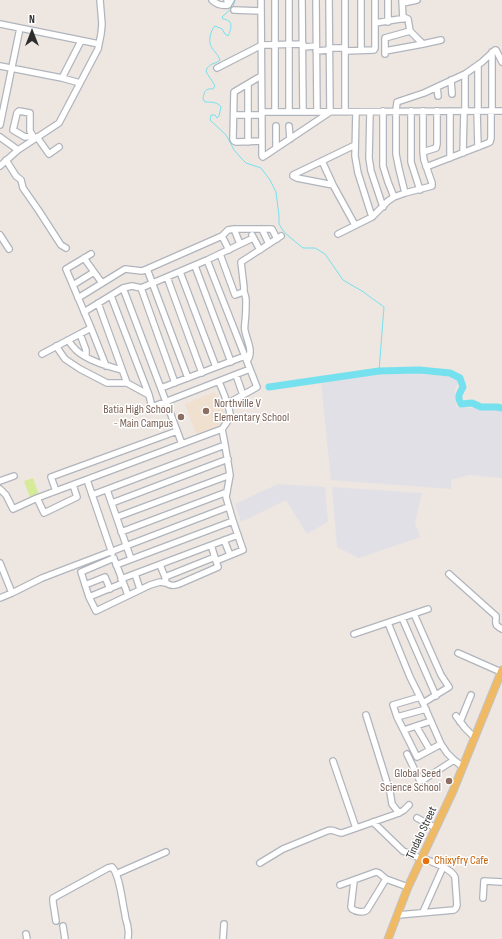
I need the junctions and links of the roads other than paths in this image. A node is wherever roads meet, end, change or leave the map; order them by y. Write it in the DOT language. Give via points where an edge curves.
graph roads {
  1 [pos="100,0"];
  2 [pos="212,0"];
  3 [pos="261,0"];
  4 [pos="275,0"];
  5 [pos="289,0"];
  6 [pos="302,0"];
  7 [pos="316,0"];
  8 [pos="329,0"];
  9 [pos="345,0"];
  10 [pos="361,0"];
  11 [pos="374,0"];
  12 [pos="388,0"];
  13 [pos="416,0"];
  14 [pos="402,1"];
  15 [pos="228,2"];
  16 [pos="234,10"];
  17 [pos="261,11"];
  18 [pos="403,19"];
  19 [pos="388,22"];
  20 [pos="374,23"];
  21 [pos="0,24"];
  22 [pos="20,28"];
  23 [pos="410,31"];
  24 [pos="81,40"];
  25 [pos="441,40"];
  26 [pos="99,44"];
  27 [pos="423,44"];
  28 [pos="262,45"];
  29 [pos="275,45"];
  30 [pos="289,45"];
  31 [pos="303,45"];
  32 [pos="316,48"];
  33 [pos="329,49"];
  34 [pos="345,50"];
  35 [pos="361,50"];
  36 [pos="492,52"];
  37 [pos="502,62"];
  38 [pos="478,65"];
  39 [pos="0,66"];
  40 [pos="217,68"];
  41 [pos="12,69"];
  42 [pos="465,74"];
  43 [pos="261,76"];
  44 [pos="62,78"];
  45 [pos="451,80"];
  46 [pos="80,83"];
  47 [pos="248,84"];
  48 [pos="437,87"];
  49 [pos="452,94"];
  50 [pos="438,96"];
  51 [pos="383,111"];
  52 [pos="396,111"];
  53 [pos="411,111"];
  54 [pos="423,111"];
  55 [pos="437,111"];
  56 [pos="450,111"];
  57 [pos="464,111"];
  58 [pos="478,111"];
  59 [pos="492,111"];
  60 [pos="502,111"];
  61 [pos="275,112"];
  62 [pos="289,112"];
  63 [pos="303,112"];
  64 [pos="317,112"];
  65 [pos="330,112"];
  66 [pos="345,112"];
  67 [pos="356,112"];
  68 [pos="370,112"];
  69 [pos="262,114"];
  70 [pos="234,115"];
  71 [pos="248,115"];
  72 [pos="303,122"];
  73 [pos="0,125"];
  74 [pos="276,126"];
  75 [pos="290,126"];
  76 [pos="303,130"];
  77 [pos="0,137"];
  78 [pos="35,138"];
  79 [pos="290,139"];
  80 [pos="262,141"];
  81 [pos="248,142"];
  82 [pos="355,146"];
  83 [pos="59,147"];
  84 [pos="478,147"];
  85 [pos="276,148"];
  86 [pos="18,150"];
  87 [pos="423,152"];
  88 [pos="463,152"];
  89 [pos="450,158"];
  90 [pos="6,160"];
  91 [pos="322,161"];
  92 [pos="0,166"];
  93 [pos="426,168"];
  94 [pos="333,185"];
  95 [pos="420,190"];
  96 [pos="406,193"];
  97 [pos="394,197"];
  98 [pos="383,207"];
  99 [pos="372,217"];
  100 [pos="355,225"];
  101 [pos="234,229"];
  102 [pos="248,229"];
  103 [pos="262,229"];
  104 [pos="338,234"];
  105 [pos="0,235"];
  106 [pos="222,236"];
  107 [pos="253,238"];
  108 [pos="240,244"];
  109 [pos="269,244"];
  110 [pos="66,248"];
  111 [pos="9,249"];
  112 [pos="229,250"];
  113 [pos="260,250"];
  114 [pos="91,254"];
  115 [pos="220,254"];
  116 [pos="84,258"];
  117 [pos="207,260"];
  118 [pos="195,266"];
  119 [pos="147,269"];
  120 [pos="94,272"];
  121 [pos="180,272"];
  122 [pos="166,277"];
  123 [pos="102,283"];
  124 [pos="152,283"];
  125 [pos="73,285"];
  126 [pos="123,288"];
  127 [pos="141,288"];
  128 [pos="243,292"];
  129 [pos="110,296"];
  130 [pos="78,298"];
  131 [pos="98,303"];
  132 [pos="84,312"];
  133 [pos="91,328"];
  134 [pos="244,330"];
  135 [pos="80,334"];
  136 [pos="236,334"];
  137 [pos="68,340"];
  138 [pos="56,346"];
  139 [pos="42,354"];
  140 [pos="86,356"];
  141 [pos="246,359"];
  142 [pos="231,362"];
  143 [pos="106,366"];
  144 [pos="216,368"];
  145 [pos="250,369"];
  146 [pos="122,370"];
  147 [pos="202,373"];
  148 [pos="236,375"];
  149 [pos="188,378"];
  150 [pos="219,382"];
  151 [pos="127,383"];
  152 [pos="175,383"];
  153 [pos="161,388"];
  154 [pos="149,395"];
  155 [pos="243,395"];
  156 [pos="166,401"];
  157 [pos="227,404"];
  158 [pos="222,428"];
  159 [pos="177,431"];
  160 [pos="182,444"];
  161 [pos="225,444"];
  162 [pos="228,460"];
  163 [pos="230,475"];
  164 [pos="14,476"];
  165 [pos="87,480"];
  166 [pos="0,481"];
  167 [pos="73,485"];
  168 [pos="0,489"];
  169 [pos="107,490"];
  170 [pos="56,491"];
  171 [pos="227,492"];
  172 [pos="92,495"];
  173 [pos="37,498"];
  174 [pos="112,503"];
  175 [pos="228,507"];
  176 [pos="116,517"];
  177 [pos="233,521"];
  178 [pos="121,532"];
  179 [pos="238,535"];
  180 [pos="224,540"];
  181 [pos="126,545"];
  182 [pos="211,545"];
  183 [pos="112,551"];
  184 [pos="230,555"];
  185 [pos="114,558"];
  186 [pos="215,559"];
  187 [pos="131,560"];
  188 [pos="0,563"];
  189 [pos="116,565"];
  190 [pos="160,565"];
  191 [pos="135,574"];
  192 [pos="449,574"];
  193 [pos="165,580"];
  194 [pos="122,581"];
  195 [pos="85,585"];
  196 [pos="110,589"];
  197 [pos="140,589"];
  198 [pos="12,594"];
  199 [pos="128,595"];
  200 [pos="0,598"];
  201 [pos="89,598"];
  202 [pos="428,609"];
  203 [pos="414,614"];
  204 [pos="402,618"];
  205 [pos="388,623"];
  206 [pos="502,629"];
  207 [pos="354,634"];
  208 [pos="458,653"];
  209 [pos="502,671"];
  210 [pos="471,695"];
  211 [pos="436,696"];
  212 [pos="420,697"];
  213 [pos="423,703"];
  214 [pos="426,709"];
  215 [pos="366,715"];
  216 [pos="456,716"];
  217 [pos="397,717"];
  218 [pos="431,721"];
  219 [pos="460,722"];
  220 [pos="416,726"];
  221 [pos="404,730"];
  222 [pos="475,738"];
  223 [pos="442,744"];
  224 [pos="430,750"];
  225 [pos="407,754"];
  226 [pos="454,760"];
  227 [pos="334,761"];
  228 [pos="462,766"];
  229 [pos="408,805"];
  230 [pos="399,814"];
  231 [pos="417,818"];
  232 [pos="373,822"];
  233 [pos="356,828"];
  234 [pos="436,828"];
  235 [pos="166,852"];
  236 [pos="422,859"];
  237 [pos="260,863"];
  238 [pos="443,867"];
  239 [pos="116,874"];
  240 [pos="386,879"];
  241 [pos="354,881"];
  242 [pos="502,882"];
  243 [pos="340,885"];
  244 [pos="408,887"];
  245 [pos="484,898"];
  246 [pos="423,912"];
  247 [pos="398,915"];
  248 [pos="56,921"];
  249 [pos="224,924"];
  250 [pos="63,926"];
  251 [pos="65,939"];
  252 [pos="128,939"];
  253 [pos="224,939"];
  254 [pos="388,939"];
  1 -- 26 [label="street" via="102,24"];
  2 -- 15 [label="street" via="224,6"];
  3 -- 17 [label="street"];
  4 -- 29 [label="street"];
  5 -- 30 [label="street"];
  6 -- 31 [label="street"];
  7 -- 32 [label="street"];
  8 -- 33 [label="street"];
  9 -- 34 [label="street"];
  10 -- 35 [label="street"];
  11 -- 20 [label="street"];
  12 -- 19 [label="street"];
  13 -- 14 [label="street"];
  14 -- 18 [label="street"];
  16 -- 17 [label="street"];
  17 -- 28 [label="street"];
  18 -- 19 [label="street"];
  18 -- 23 [label="street" via="408,19"];
  19 -- 20 [label="street"];
  20 -- 35 [label="street" via="375,48"];
  21 -- 22 [label="street"];
  22 -- 24 [label="street"];
  22 -- 41 [label="street"];
  23 -- 27 [label="street"];
  23 -- 27 [label="street" via="385,38 385,53"];
  24 -- 26 [label="street"];
  24 -- 44 [label="street"];
  25 -- 27 [label="street"];
  26 -- 46 [label="street"];
  28 -- 29 [label="street"];
  28 -- 40 [label="street"];
  28 -- 43 [label="street"];
  29 -- 30 [label="street"];
  29 -- 61 [label="street"];
  30 -- 31 [label="street"];
  30 -- 62 [label="street"];
  31 -- 32 [label="street"];
  31 -- 63 [label="street"];
  32 -- 33 [label="street"];
  32 -- 64 [label="street"];
  33 -- 34 [label="street"];
  33 -- 65 [label="street"];
  34 -- 35 [label="street"];
  34 -- 66 [label="street"];
  36 -- 37 [label="street" via="496,50"];
  36 -- 38 [label="street"];
  36 -- 59 [label="street"];
  38 -- 42 [label="street"];
  38 -- 58 [label="street"];
  39 -- 41 [label="street"];
  41 -- 44 [label="street"];
  41 -- 73 [label="street"];
  42 -- 45 [label="street"];
  42 -- 57 [label="street"];
  43 -- 47 [label="street"];
  43 -- 69 [label="street"];
  44 -- 46 [label="street"];
  45 -- 48 [label="street"];
  45 -- 49 [label="street"];
  46 -- 78 [label="street" via="59,123"];
  47 -- 70 [label="street" via="234,92"];
  47 -- 71 [label="street"];
  48 -- 50 [label="street"];
  48 -- 52 [label="street" via="397,102"];
  51 -- 52 [label="street"];
  51 -- 68 [label="street"];
  51 -- 97 [label="street" via="384,166"];
  52 -- 53 [label="street"];
  52 -- 96 [label="street" via="396,154"];
  53 -- 54 [label="street"];
  53 -- 95 [label="street" via="411,162"];
  54 -- 55 [label="street"];
  54 -- 87 [label="street"];
  55 -- 56 [label="street"];
  55 -- 87 [label="street" via="436,148"];
  56 -- 57 [label="street"];
  56 -- 89 [label="street"];
  57 -- 58 [label="street"];
  57 -- 88 [label="street"];
  58 -- 59 [label="street"];
  58 -- 84 [label="street"];
  59 -- 60 [label="street"];
  59 -- 84 [label="street" via="490,142"];
  61 -- 62 [label="street"];
  61 -- 69 [label="street"];
  62 -- 63 [label="street"];
  63 -- 64 [label="street"];
  64 -- 65 [label="street"];
  65 -- 66 [label="street"];
  65 -- 76 [label="street"];
  66 -- 67 [label="street"];
  67 -- 68 [label="street"];
  67 -- 82 [label="street"];
  68 -- 98 [label="street" via="369,158"];
  69 -- 71 [label="street"];
  69 -- 80 [label="street"];
  70 -- 71 [label="street"];
  70 -- 81 [label="street" via="234,141"];
  71 -- 81 [label="street"];
  72 -- 76 [label="street"];
  74 -- 85 [label="street"];
  75 -- 79 [label="street"];
  76 -- 79 [label="street"];
  77 -- 86 [label="street"];
  78 -- 78 [label="street" via="24,138 13,130 19,111 30,113 30,131"];
  78 -- 83 [label="street" via="49,154"];
  78 -- 86 [label="street"];
  79 -- 85 [label="street"];
  80 -- 81 [label="street"];
  80 -- 85 [label="street" via="263,157"];
  82 -- 91 [label="street"];
  82 -- 99 [label="street" via="358,173"];
  84 -- 88 [label="street"];
  86 -- 90 [label="street"];
  87 -- 93 [label="street"];
  88 -- 89 [label="street"];
  89 -- 93 [label="street"];
  90 -- 92 [label="street"];
  90 -- 110 [label="street" via="61,245"];
  91 -- 94 [label="street"];
  91 -- 94 [label="street" via="293,176"];
  93 -- 95 [label="street" via="432,185"];
  94 -- 100 [label="street"];
  95 -- 96 [label="street"];
  96 -- 97 [label="street"];
  97 -- 98 [label="street"];
  98 -- 99 [label="street"];
  99 -- 100 [label="street"];
  100 -- 104 [label="street"];
  101 -- 102 [label="street"];
  101 -- 106 [label="street" via="228,230"];
  101 -- 108 [label="street"];
  102 -- 103 [label="street"];
  102 -- 107 [label="street"];
  103 -- 109 [label="street"];
  103 -- 109 [label="street" via="272,229 279,238"];
  105 -- 111 [label="street"];
  106 -- 112 [label="street"];
  106 -- 119 [label="street"];
  107 -- 108 [label="street"];
  107 -- 113 [label="street"];
  108 -- 112 [label="street"];
  109 -- 113 [label="street"];
  112 -- 115 [label="street"];
  113 -- 128 [label="street" via="241,262"];
  114 -- 116 [label="street"];
  115 -- 117 [label="street"];
  115 -- 128 [label="street" via="235,295"];
  116 -- 120 [label="street"];
  116 -- 125 [label="street" via="66,269"];
  117 -- 118 [label="street"];
  117 -- 136 [label="street"];
  118 -- 121 [label="street"];
  118 -- 142 [label="street"];
  119 -- 123 [label="street" via="125,269"];
  119 -- 124 [label="street"];
  120 -- 123 [label="street"];
  120 -- 125 [label="street"];
  121 -- 122 [label="street"];
  121 -- 144 [label="street"];
  122 -- 124 [label="street"];
  122 -- 147 [label="street"];
  123 -- 130 [label="street"];
  124 -- 127 [label="street"];
  124 -- 149 [label="street"];
  125 -- 130 [label="street"];
  126 -- 127 [label="street"];
  126 -- 129 [label="street"];
  126 -- 153 [label="street"];
  127 -- 152 [label="street"];
  128 -- 134 [label="street" via="246,298"];
  129 -- 131 [label="street"];
  129 -- 154 [label="street"];
  130 -- 132 [label="street"];
  131 -- 132 [label="street"];
  131 -- 146 [label="street"];
  132 -- 133 [label="street"];
  133 -- 135 [label="street"];
  133 -- 143 [label="street"];
  134 -- 136 [label="street"];
  134 -- 141 [label="street" via="250,353 250,358"];
  135 -- 137 [label="street"];
  135 -- 140 [label="street"];
  136 -- 141 [label="street"];
  137 -- 138 [label="street"];
  137 -- 140 [label="street" via="76,350"];
  138 -- 139 [label="street"];
  138 -- 151 [label="street" via="65,359 80,369 108,383"];
  140 -- 143 [label="street"];
  141 -- 142 [label="street"];
  141 -- 145 [label="street"];
  142 -- 144 [label="street"];
  143 -- 146 [label="street"];
  144 -- 147 [label="street"];
  145 -- 148 [label="street"];
  145 -- 155 [label="street" via="257,387"];
  146 -- 151 [label="street"];
  147 -- 149 [label="street"];
  148 -- 150 [label="street"];
  148 -- 155 [label="street"];
  149 -- 152 [label="street"];
  150 -- 156 [label="street"];
  150 -- 157 [label="street"];
  151 -- 154 [label="street"];
  152 -- 153 [label="street"];
  153 -- 156 [label="street"];
  154 -- 156 [label="street" via="152,407"];
  155 -- 157 [label="street"];
  156 -- 159 [label="street"];
  157 -- 158 [label="street" via="230,415"];
  158 -- 160 [label="street"];
  158 -- 161 [label="street"];
  159 -- 160 [label="street"];
  159 -- 170 [label="street" via="51,477"];
  160 -- 165 [label="street"];
  161 -- 162 [label="street"];
  161 -- 169 [label="street"];
  162 -- 163 [label="street"];
  162 -- 174 [label="street"];
  163 -- 171 [label="street"];
  163 -- 176 [label="street"];
  164 -- 166 [label="street"];
  165 -- 167 [label="street"];
  165 -- 172 [label="street"];
  167 -- 170 [label="street"];
  167 -- 173 [label="street" via="77,497 44,513"];
  168 -- 173 [label="street" via="13,508"];
  169 -- 172 [label="street"];
  169 -- 174 [label="street"];
  170 -- 173 [label="street"];
  171 -- 175 [label="street"];
  171 -- 178 [label="street"];
  172 -- 183 [label="street"];
  174 -- 176 [label="street"];
  175 -- 177 [label="street"];
  175 -- 181 [label="street"];
  176 -- 178 [label="street"];
  177 -- 179 [label="street"];
  177 -- 187 [label="street"];
  178 -- 181 [label="street"];
  179 -- 180 [label="street"];
  179 -- 184 [label="street" via="243,550"];
  180 -- 182 [label="street"];
  180 -- 184 [label="street"];
  181 -- 183 [label="street"];
  181 -- 187 [label="street"];
  182 -- 186 [label="street"];
  182 -- 190 [label="street"];
  183 -- 185 [label="street"];
  183 -- 198 [label="street" via="42,578"];
  184 -- 186 [label="street"];
  185 -- 189 [label="street"];
  185 -- 195 [label="street" via="81,572"];
  186 -- 193 [label="street"];
  186 -- 193 [label="street" via="218,567 179,584 173,586"];
  187 -- 189 [label="street"];
  188 -- 198 [label="street"];
  189 -- 194 [label="street"];
  190 -- 191 [label="street"];
  190 -- 193 [label="street"];
  191 -- 194 [label="street"];
  191 -- 197 [label="street"];
  192 -- 206 [label="street" via="496,616 495,623"];
  193 -- 197 [label="street"];
  194 -- 196 [label="street"];
  194 -- 199 [label="street"];
  195 -- 196 [label="street" via="105,577"];
  195 -- 201 [label="street"];
  196 -- 201 [label="street"];
  197 -- 199 [label="street"];
  198 -- 200 [label="street"];
  199 -- 201 [label="street" via="96,612"];
  202 -- 203 [label="street"];
  203 -- 204 [label="street"];
  203 -- 211 [label="street" via="449,688"];
  204 -- 205 [label="street"];
  204 -- 211 [label="street"];
  205 -- 207 [label="street"];
  205 -- 212 [label="street"];
  208 -- 209 [label="street"];
  209 -- 222 [label="main road, Tindalo Street"];
  210 -- 219 [label="street"];
  211 -- 213 [label="street"];
  212 -- 213 [label="street"];
  212 -- 217 [label="street" via="392,705"];
  213 -- 214 [label="street"];
  214 -- 217 [label="street"];
  214 -- 218 [label="street"];
  215 -- 230 [label="street" via="392,802"];
  216 -- 219 [label="street"];
  217 -- 221 [label="street"];
  218 -- 220 [label="street"];
  218 -- 223 [label="street"];
  219 -- 222 [label="street"];
  220 -- 221 [label="street"];
  220 -- 224 [label="street"];
  221 -- 224 [label="street" via="417,757"];
  222 -- 228 [label="main road, Tindalo Street"];
  223 -- 224 [label="street"];
  223 -- 226 [label="street"];
  225 -- 226 [label="street" via="420,780"];
  226 -- 228 [label="street"];
  227 -- 233 [label="street"];
  228 -- 234 [label="main road, Tindalo Street"];
  229 -- 230 [label="street"];
  230 -- 232 [label="street"];
  231 -- 234 [label="street"];
  232 -- 233 [label="street"];
  232 -- 236 [label="street" via="403,851"];
  233 -- 237 [label="street" via="340,833 330,830 283,849"];
  234 -- 236 [label="main road, Tindalo Street"];
  235 -- 239 [label="street"];
  236 -- 238 [label="street"];
  236 -- 244 [label="main road, Tindalo Street"];
  238 -- 246 [label="street"];
  238 -- 246 [label="street" via="455,878 456,908"];
  239 -- 248 [label="street" via="112,867 108,868 55,896 53,902"];
  239 -- 252 [label="street"];
  240 -- 241 [label="street" via="376,872"];
  240 -- 241 [label="street" via="368,910 363,912 354,911 351,907"];
  240 -- 244 [label="street"];
  241 -- 243 [label="street"];
  242 -- 245 [label="street" via="484,881"];
  244 -- 247 [label="main road, Tindalo Street"];
  246 -- 247 [label="street"];
  247 -- 254 [label="main road, Tindalo Street"];
  249 -- 253 [label="street"];
  250 -- 251 [label="street"];
}
